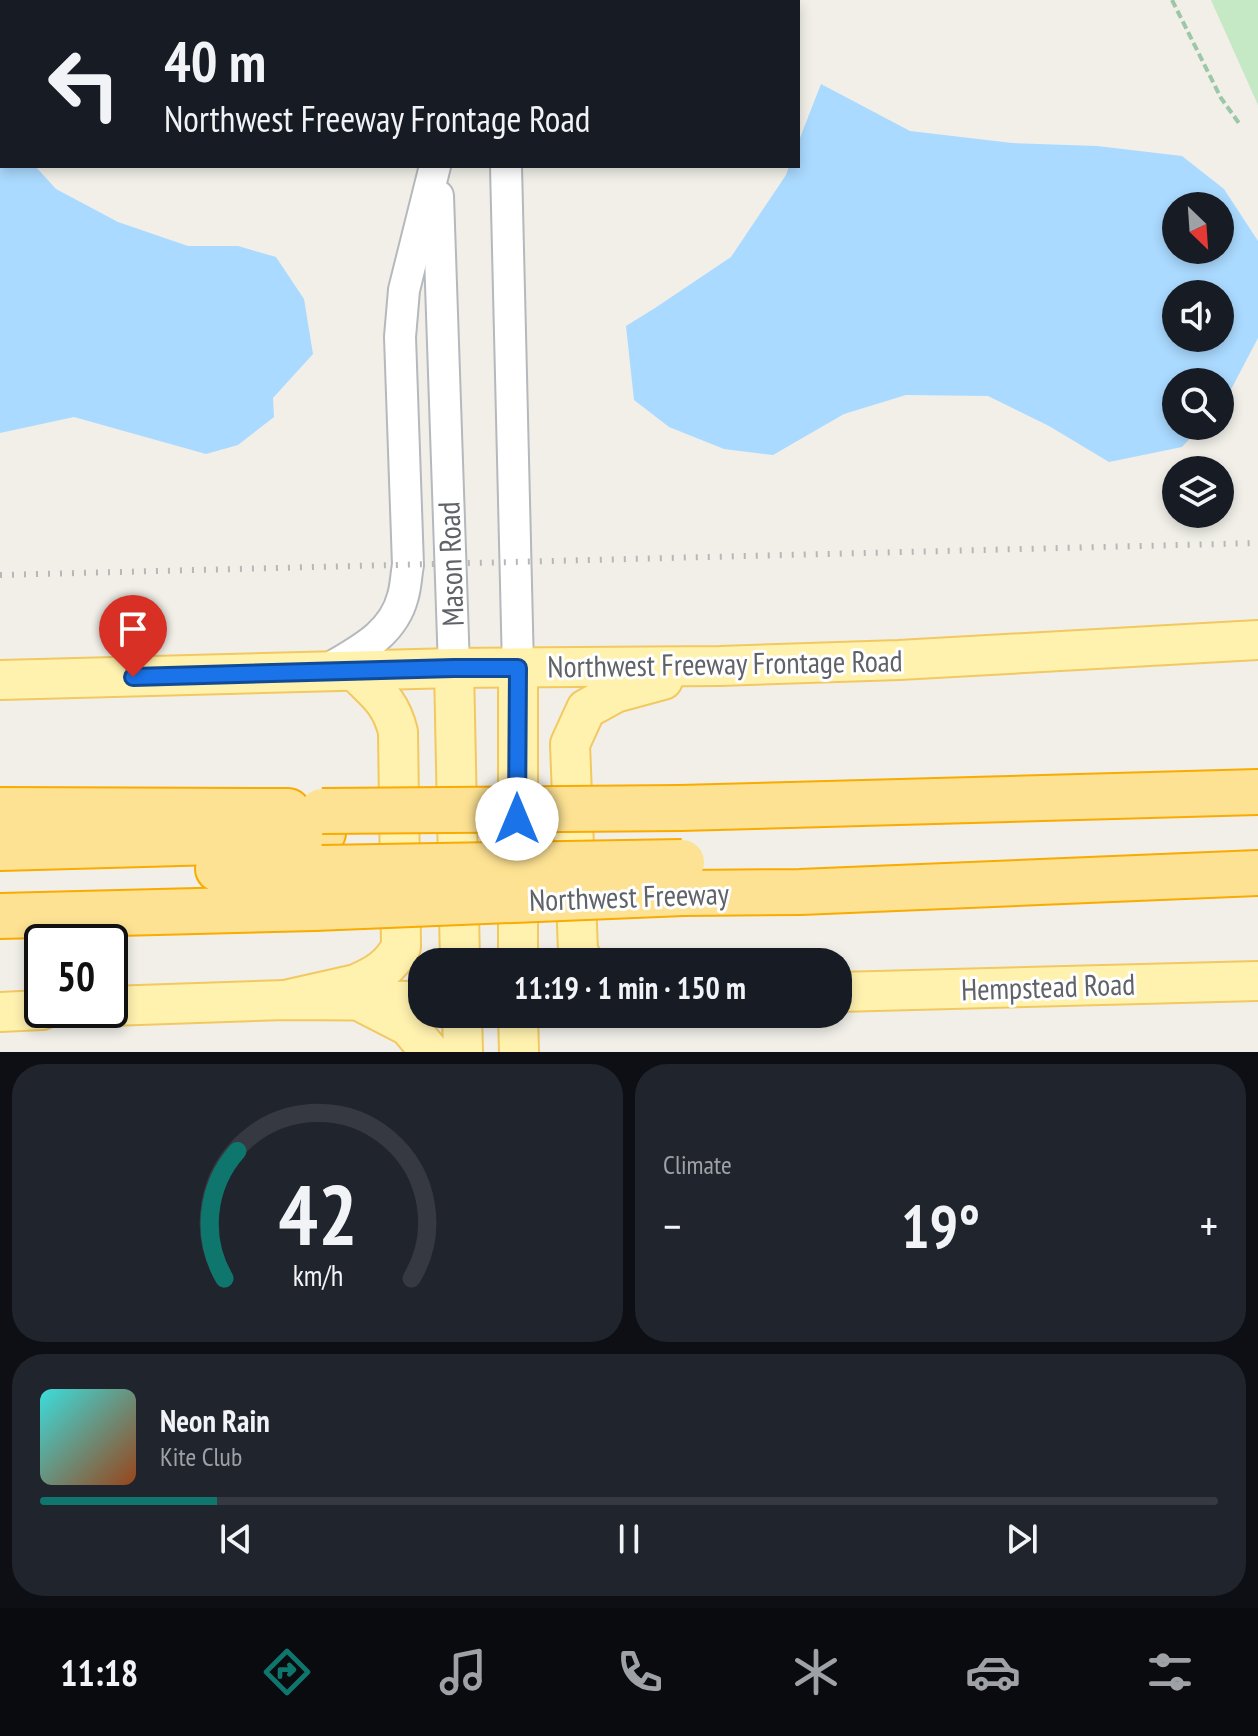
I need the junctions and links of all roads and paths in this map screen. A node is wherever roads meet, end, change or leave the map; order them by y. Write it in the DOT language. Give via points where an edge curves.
graph roads {
  1 [pos="1172,0"];
  2 [pos="1241,126"];
  3 [pos="435,168"];
  4 [pos="436,168"];
  5 [pos="506,168"];
  6 [pos="1258,640"];
  7 [pos="720,666"];
  8 [pos="454,668"];
  9 [pos="518,668"];
  10 [pos="339,671"];
  11 [pos="0,680"];
  12 [pos="1258,792"];
  13 [pos="0,810"];
  14 [pos="0,848"];
  15 [pos="320,855"];
  16 [pos="0,872"];
  17 [pos="1258,873"];
  18 [pos="0,916"];
  19 [pos="460,948"];
  20 [pos="518,948"];
  21 [pos="578,948"];
  22 [pos="1258,981"];
  23 [pos="852,992"];
  24 [pos="285,1000"];
  25 [pos="359,1000"];
  26 [pos="408,1001"];
  27 [pos="128,1005"];
  28 [pos="24,1011"];
  29 [pos="0,1012"];
  30 [pos="462,1028"];
  31 [pos="518,1028"];
  32 [pos="430,1052"];
  33 [pos="463,1052"];
  34 [pos="519,1052"];
  1 -- 2 [label="path" via="1221,98"];
  3 -- 10 [label="street" via="404,290 400,337 408,565 403,598 389,626"];
  4 -- 8 [label="street, Mason Road"];
  5 -- 9 [label="street"];
  6 -- 7 [label="main road, Northwest Freeway Frontage Road"];
  7 -- 9 [label="main road, Northwest Freeway Frontage Road"];
  7 -- 21 [label="main road" via="615,693 586,709 570,744"];
  8 -- 9 [label="main road, Northwest Freeway Frontage Road"];
  8 -- 10 [label="main road, Northwest Freeway Frontage Road"];
  8 -- 19 [label="main road, Mason Road"];
  9 -- 20 [label="main road"];
  10 -- 11 [label="main road, Northwest Freeway Frontage Road"];
  10 -- 24 [label="main road" via="388,705 398,732 401,947 393,961 367,979"];
  12 -- 15 [label="highway, Northwest Freeway, bridge" via="619,809"];
  13 -- 15 [label="highway, Northwest Freeway"];
  14 -- 15 [label="highway" via="216,842"];
  15 -- 16 [label="highway"];
  15 -- 17 [label="highway, Northwest Freeway, bridge" via="683,878 800,892"];
  15 -- 18 [label="highway, Northwest Freeway"];
  22 -- 23 [label="main road, Hempstead Road"];
  24 -- 25 [label="main road"];
  24 -- 27 [label="main road"];
  25 -- 26 [label="main road"];
  25 -- 32 [label="main road" via="408,1026"];
  28 -- 29 [label="main road"];
  30 -- 33 [label="main road"];
  31 -- 34 [label="main road"];
}
